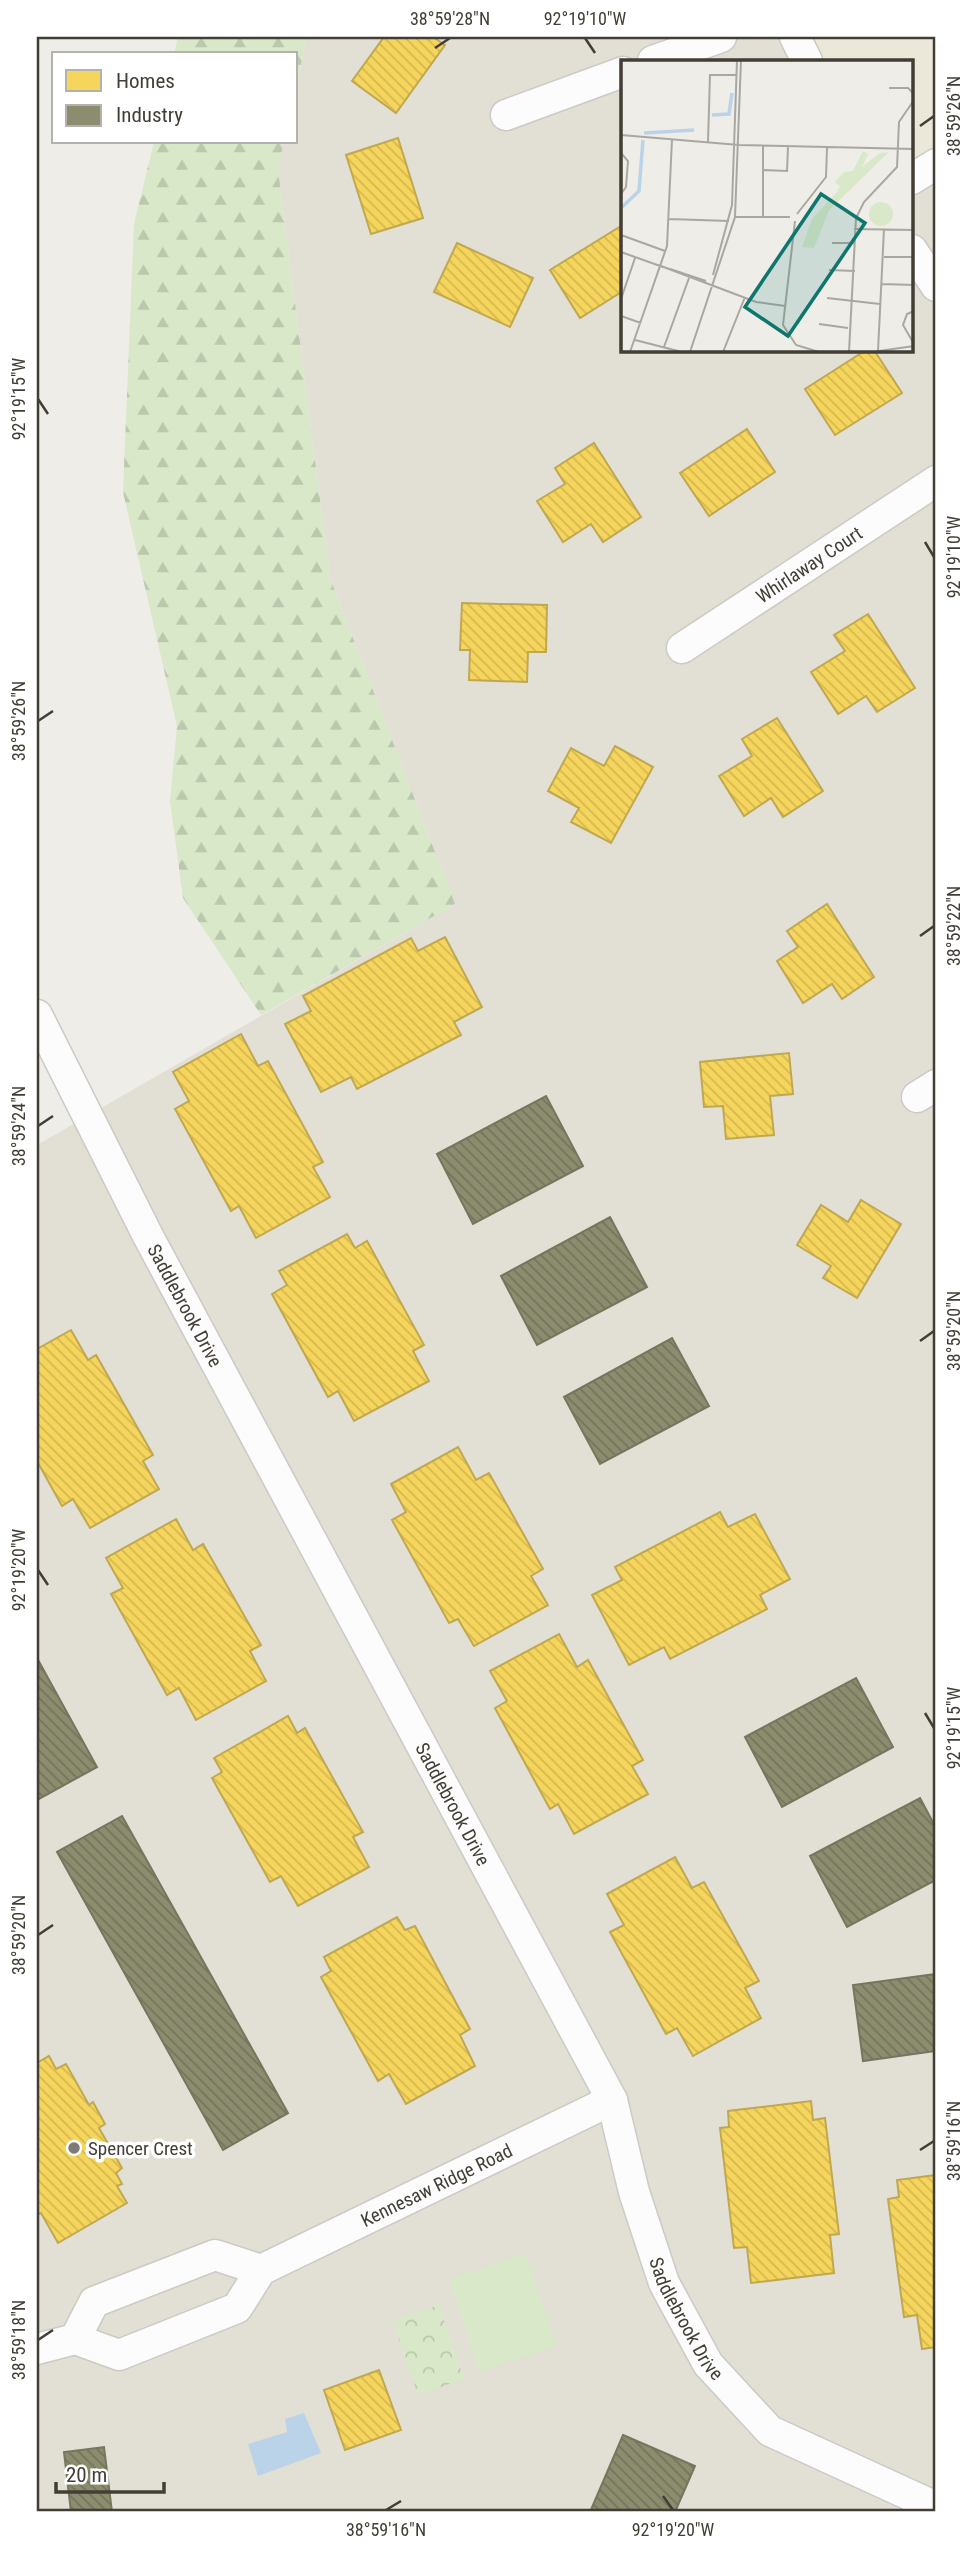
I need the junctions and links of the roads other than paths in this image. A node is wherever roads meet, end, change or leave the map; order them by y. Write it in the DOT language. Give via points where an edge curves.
graph roads {
  1 [pos="721,37"];
  2 [pos="795,37"];
  3 [pos="656,60"];
  4 [pos="806,60"];
  5 [pos="621,73"];
  6 [pos="506,115"];
  7 [pos="936,164"];
  8 [pos="914,178"];
  9 [pos="914,253"];
  10 [pos="936,286"];
  11 [pos="936,481"];
  12 [pos="682,648"];
  13 [pos="37,1015"];
  14 [pos="612,2099"];
  15 [pos="261,2270"];
  16 [pos="75,2339"];
  17 [pos="37,2349"];
  18 [pos="936,2507"];
  1 -- 3 [label="street"];
  2 -- 4 [label="street"];
  5 -- 6 [label="street"];
  7 -- 8 [label="street"];
  9 -- 10 [label="street"];
  11 -- 12 [label="street, Whirlaway Court"];
  13 -- 14 [label="street, Saddlebrook Drive" via="148,1236"];
  14 -- 15 [label="street, Kennesaw Ridge Road"];
  14 -- 18 [label="street, Saddlebrook Drive" via="634,2192 664,2283 708,2364 770,2431"];
  15 -- 16 [label="street" via="237,2308 119,2355"];
  15 -- 16 [label="street" via="215,2255 94,2302"];
  16 -- 17 [label="street"];
}
